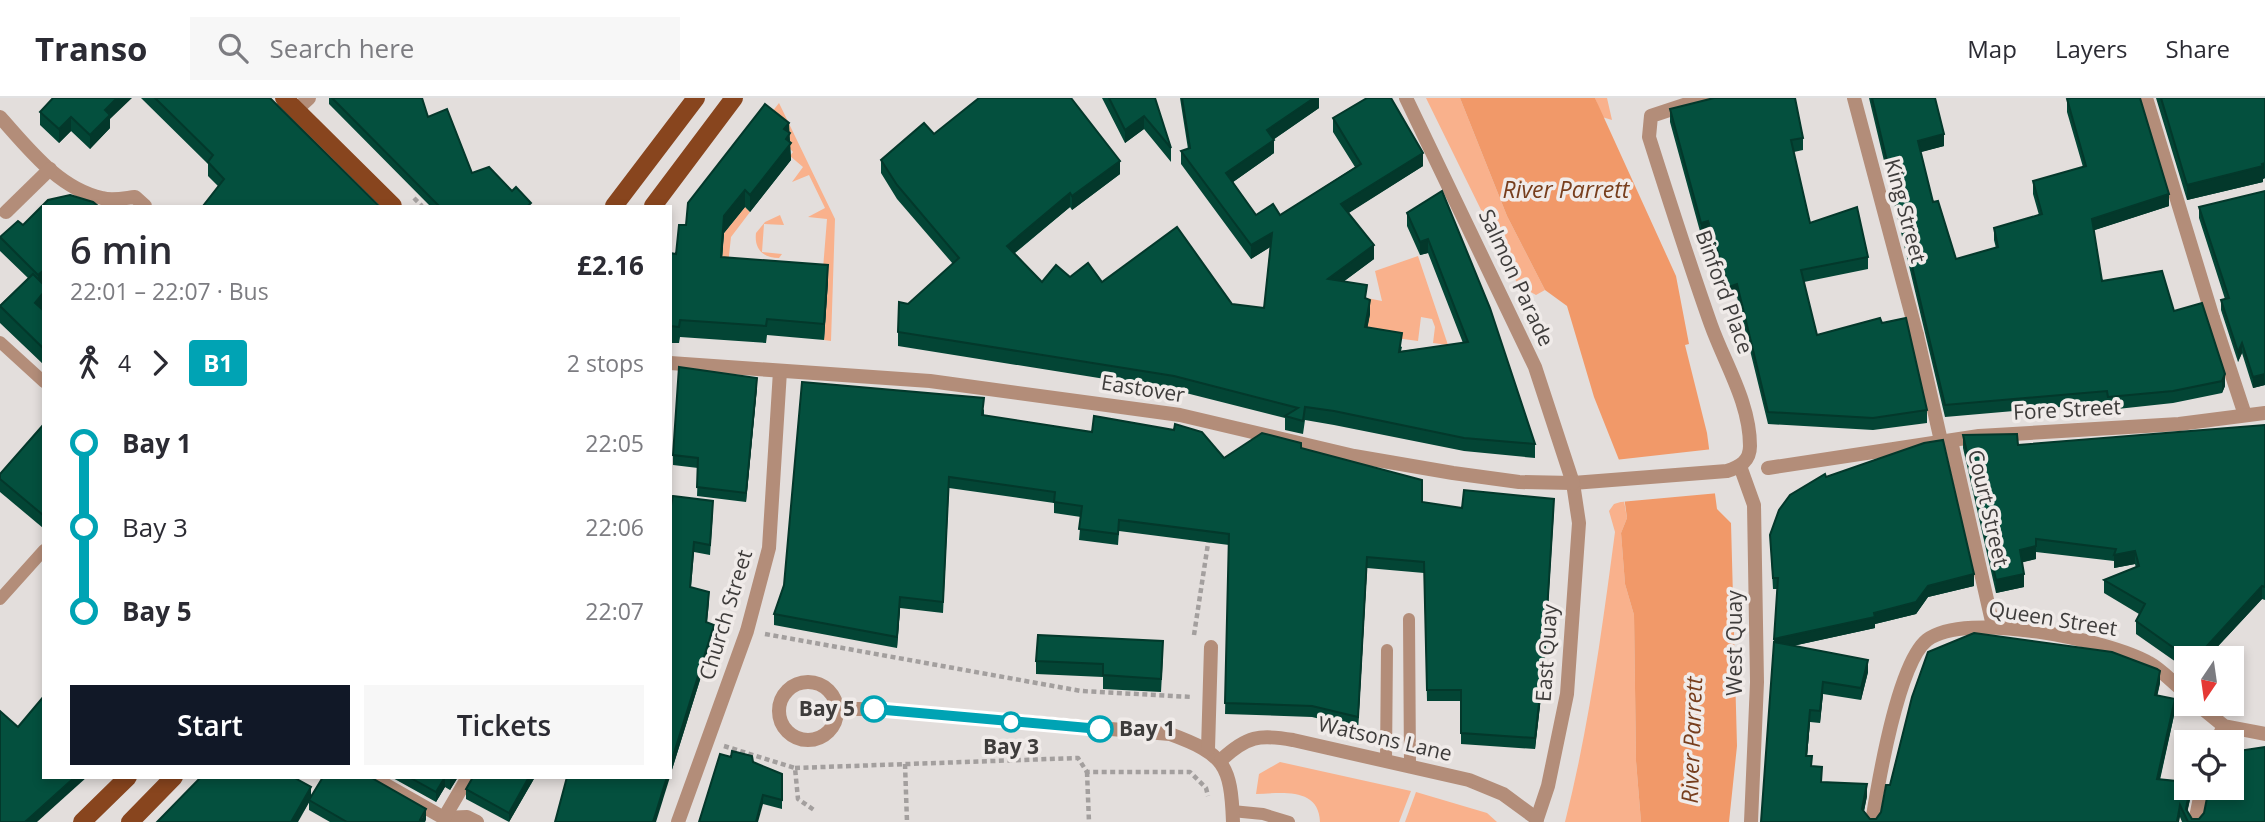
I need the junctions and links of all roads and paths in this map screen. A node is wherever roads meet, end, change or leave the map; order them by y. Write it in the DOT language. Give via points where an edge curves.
graph roads {
  1 [pos="696,98"];
  2 [pos="734,98"];
  3 [pos="1406,98"];
  4 [pos="1705,98"];
  5 [pos="1854,98"];
  6 [pos="2146,98"];
  7 [pos="297,102"];
  8 [pos="0,117"];
  9 [pos="50,169"];
  10 [pos="144,205"];
  11 [pos="392,205"];
  12 [pos="615,205"];
  13 [pos="654,205"];
  14 [pos="6,212"];
  15 [pos="0,342"];
  16 [pos="672,363"];
  17 [pos="780,371"];
  18 [pos="42,381"];
  19 [pos="2265,412"];
  20 [pos="2245,415"];
  21 [pos="1946,441"];
  22 [pos="1768,468"];
  23 [pos="1733,469"];
  24 [pos="1573,483"];
  25 [pos="1209,536"];
  26 [pos="42,552"];
  27 [pos="0,599"];
  28 [pos="1409,619"];
  29 [pos="1198,621"];
  30 [pos="1993,626"];
  31 [pos="747,631"];
  32 [pos="1211,647"];
  33 [pos="1387,650"];
  34 [pos="2174,683"];
  35 [pos="1208,698"];
  36 [pos="837,709"];
  37 [pos="2212,716"];
  38 [pos="2224,726"];
  39 [pos="2222,730"];
  40 [pos="2265,734"];
  41 [pos="705,741"];
  42 [pos="1208,750"];
  43 [pos="1221,760"];
  44 [pos="1386,760"];
  45 [pos="905,764"];
  46 [pos="1410,766"];
  47 [pos="795,768"];
  48 [pos="1087,772"];
  49 [pos="126,779"];
  50 [pos="172,779"];
  51 [pos="376,779"];
  52 [pos="467,779"];
  53 [pos="1210,799"];
  54 [pos="2200,800"];
  55 [pos="814,810"];
  56 [pos="1233,817"];
  57 [pos="444,818"];
  58 [pos="1537,821"];
  59 [pos="82,822"];
  60 [pos="130,822"];
  61 [pos="477,822"];
  62 [pos="678,822"];
  63 [pos="907,822"];
  64 [pos="1089,822"];
  65 [pos="1289,822"];
  66 [pos="1751,822"];
  67 [pos="1872,822"];
  68 [pos="2195,822"];
  1 -- 12 [label="main road"];
  2 -- 13 [label="main road"];
  3 -- 24 [label="street, Salmon Parade" via="1535,367"];
  4 -- 23 [label="street, Binford Place" via="1651,116 1649,137 1742,404 1750,447 1747,459"];
  5 -- 21 [label="street, King Street"];
  6 -- 20 [label="street" via="2188,211 2213,318"];
  7 -- 11 [label="main road"];
  8 -- 9 [label="street"];
  9 -- 10 [label="street" via="79,191 105,199 135,197"];
  9 -- 14 [label="street"];
  15 -- 18 [label="lane"];
  16 -- 17 [label="street, Eastover"];
  17 -- 24 [label="street, Eastover" via="930,380 1180,415 1354,456 1519,482"];
  17 -- 31 [label="street, Church Street" via="769,548"];
  19 -- 20 [label="street, Fore Street"];
  20 -- 21 [label="street, Fore Street"];
  21 -- 22 [label="street, Fore Street"];
  21 -- 30 [label="street, Court Street"];
  23 -- 24 [label="street, Eastover"];
  23 -- 66 [label="street, West Quay" via="1754,505 1757,682"];
  24 -- 58 [label="street, East Quay" via="1579,523 1567,694"];
  25 -- 29 [label="path"];
  26 -- 27 [label="lane"];
  28 -- 46 [label="lane"];
  30 -- 34 [label="street, Queen Street" via="2110,646 2151,663"];
  30 -- 67 [label="street, Queen Street" via="1956,629 1928,639 1914,655 1891,726"];
  31 -- 35 [label="path" via="1081,691"];
  31 -- 41 [label="street, Church Street"];
  32 -- 35 [label="street"];
  33 -- 44 [label="lane"];
  35 -- 42 [label="street"];
  36 -- 36 [label="street" via="831,729 807,740 788,732 778,709 786,691 813,682 830,692"];
  36 -- 42 [label="street" via="1170,734"];
  37 -- 38 [label="street"];
  38 -- 39 [label="street"];
  38 -- 40 [label="street"];
  41 -- 47 [label="path"];
  41 -- 62 [label="street, Church Street"];
  42 -- 43 [label="street"];
  43 -- 44 [label="street, Watsons Lane" via="1238,744 1268,735"];
  43 -- 56 [label="street"];
  44 -- 46 [label="street, Watsons Lane"];
  45 -- 47 [label="path"];
  45 -- 48 [label="path" via="1078,758"];
  45 -- 63 [label="path"];
  46 -- 58 [label="street, Watsons Lane" via="1489,787"];
  47 -- 55 [label="path" via="798,799"];
  48 -- 53 [label="path" via="1190,772"];
  48 -- 64 [label="path"];
  49 -- 59 [label="main road"];
  50 -- 60 [label="main road"];
  51 -- 57 [label="street"];
  52 -- 57 [label="street"];
  54 -- 68 [label="street"];
  56 -- 65 [label="lane" via="1264,814"];
  57 -- 61 [label="street" via="467,817"];
}
